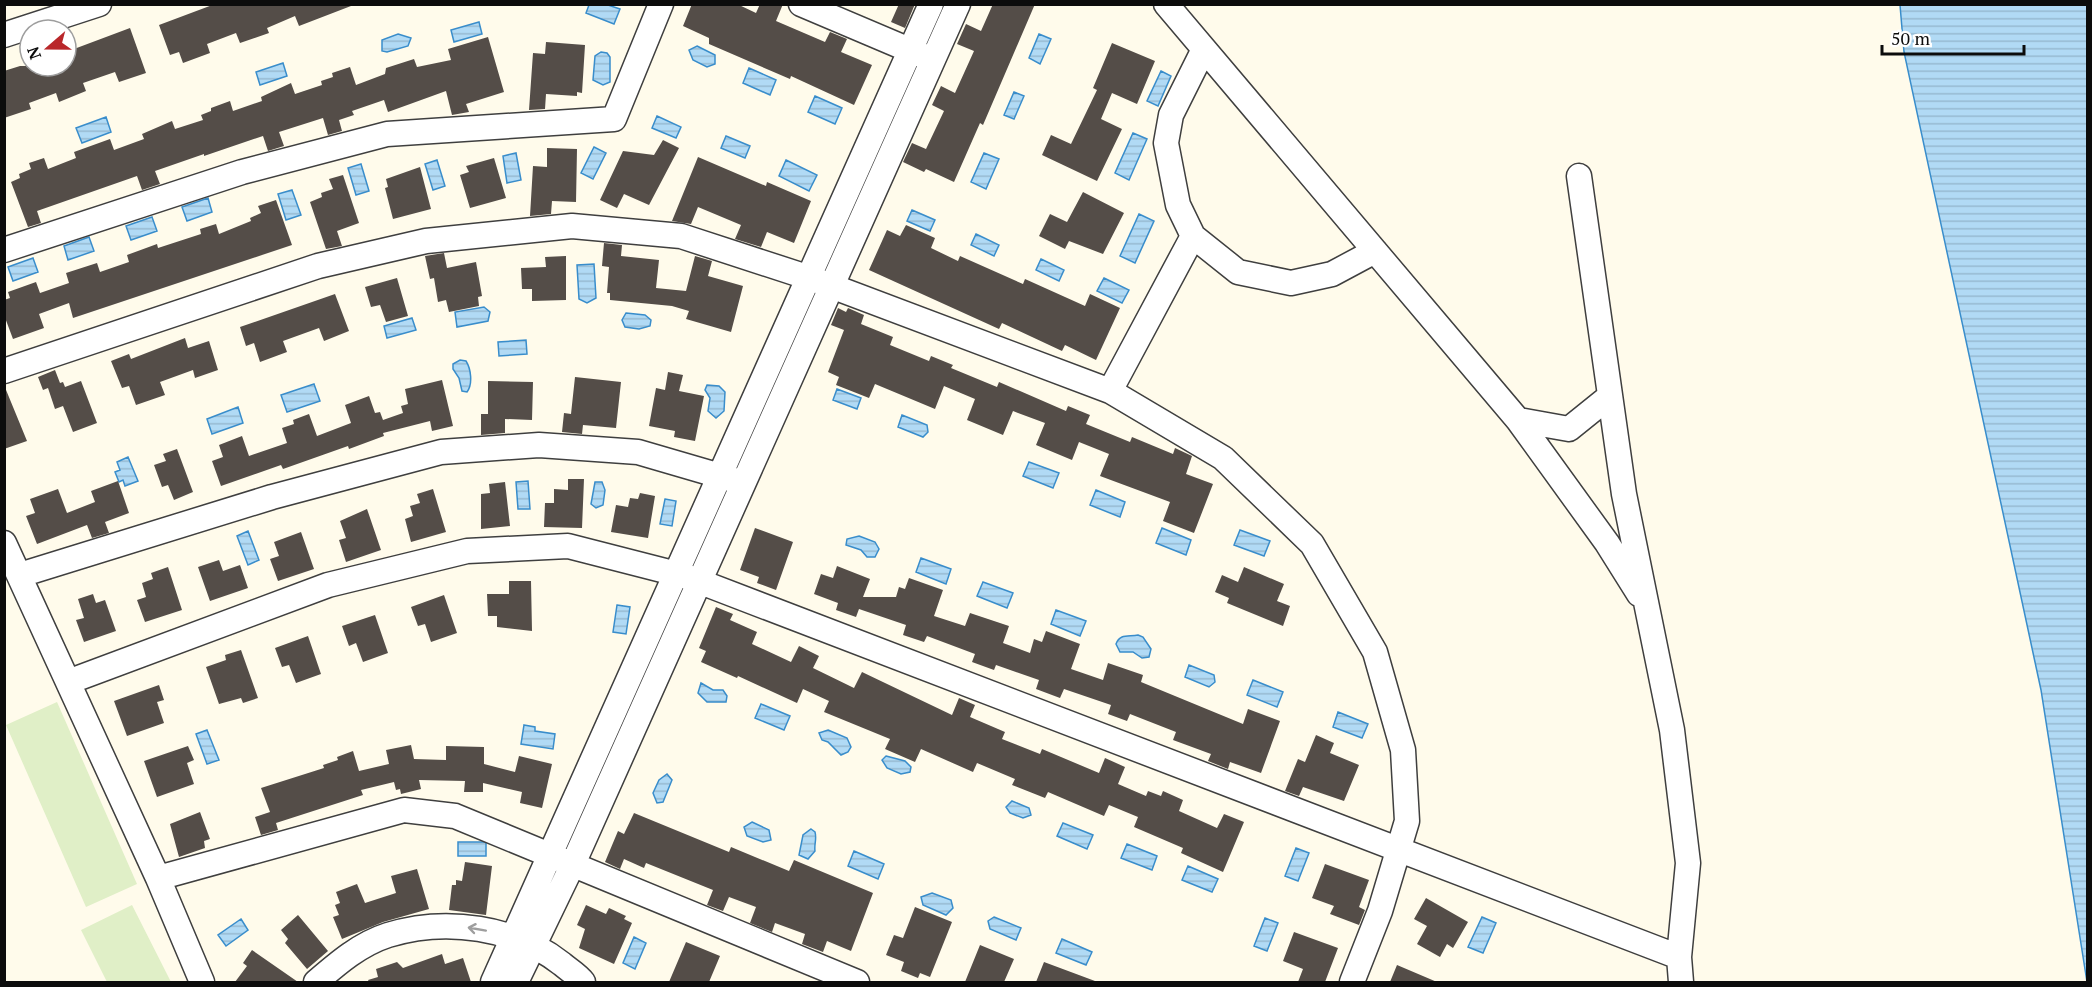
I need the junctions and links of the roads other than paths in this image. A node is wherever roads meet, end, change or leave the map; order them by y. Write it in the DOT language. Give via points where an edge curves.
graph roads {
  1 [pos="99,4"];
  2 [pos="661,4"];
  3 [pos="801,4"];
  4 [pos="931,4"];
  5 [pos="958,4"];
  6 [pos="1167,4"];
  7 [pos="58,11"];
  8 [pos="4,35"];
  9 [pos="1204,49"];
  10 [pos="911,51"];
  11 [pos="934,61"];
  12 [pos="1579,176"];
  13 [pos="1193,236"];
  14 [pos="4,250"];
  15 [pos="1375,251"];
  16 [pos="810,278"];
  17 [pos="833,287"];
  18 [pos="4,371"];
  19 [pos="1110,392"];
  20 [pos="1610,396"];
  21 [pos="1518,420"];
  22 [pos="719,474"];
  23 [pos="744,484"];
  24 [pos="4,543"];
  25 [pos="676,573"];
  26 [pos="20,575"];
  27 [pos="701,582"];
  28 [pos="1647,608"];
  29 [pos="68,682"];
  30 [pos="1398,850"];
  31 [pos="550,854"];
  32 [pos="573,864"];
  33 [pos="158,878"];
  34 [pos="523,942"];
  35 [pos="1678,957"];
  36 [pos="202,982"];
  37 [pos="316,982"];
  38 [pos="493,982"];
  39 [pos="516,982"];
  40 [pos="583,982"];
  41 [pos="857,982"];
  42 [pos="1352,982"];
  43 [pos="1681,982"];
  1 -- 7 [label="street"];
  2 -- 14 [label="street" via="614,119 387,134 242,172"];
  3 -- 10 [label="street"];
  4 -- 10 [label="street"];
  5 -- 11 [label="street"];
  6 -- 9 [label="street"];
  7 -- 8 [label="street"];
  9 -- 13 [label="street" via="1171,114 1166,143 1178,204"];
  9 -- 15 [label="street"];
  10 -- 11 [label="street"];
  10 -- 16 [label="street"];
  11 -- 17 [label="street"];
  12 -- 20 [label="street"];
  13 -- 15 [label="street" via="1238,272 1291,283 1332,274"];
  13 -- 19 [label="street"];
  15 -- 21 [label="street"];
  16 -- 17 [label="street"];
  16 -- 18 [label="street" via="681,236 572,226 426,241 318,266"];
  16 -- 22 [label="street"];
  17 -- 19 [label="street"];
  17 -- 23 [label="street"];
  19 -- 30 [label="street" via="1223,458 1312,544 1375,652 1403,750 1407,821"];
  20 -- 21 [label="street" via="1569,429"];
  20 -- 28 [label="street" via="1624,494"];
  21 -- 28 [label="street" via="1607,543"];
  22 -- 23 [label="street"];
  22 -- 25 [label="street"];
  22 -- 26 [label="street" via="627,452 539,445 441,452 272,496"];
  23 -- 27 [label="street"];
  24 -- 26 [label="street"];
  25 -- 27 [label="street"];
  25 -- 29 [label="street" via="568,546 467,550 327,585"];
  25 -- 31 [label="street"];
  26 -- 29 [label="street"];
  27 -- 30 [label="street"];
  27 -- 32 [label="street"];
  28 -- 35 [label="street" via="1672,730 1688,863"];
  29 -- 33 [label="street"];
  30 -- 35 [label="street"];
  30 -- 42 [label="street" via="1380,911"];
  31 -- 32 [label="street"];
  31 -- 33 [label="street" via="455,816 404,810"];
  31 -- 34 [label="street"];
  32 -- 34 [label="street"];
  32 -- 41 [label="street"];
  33 -- 36 [label="street"];
  34 -- 37 [label="street, one-way" via="474,928 434,926 387,935 347,955"];
  34 -- 38 [label="street"];
  34 -- 39 [label="street"];
  34 -- 40 [label="street" via="547,952"];
  35 -- 43 [label="street"];
}
